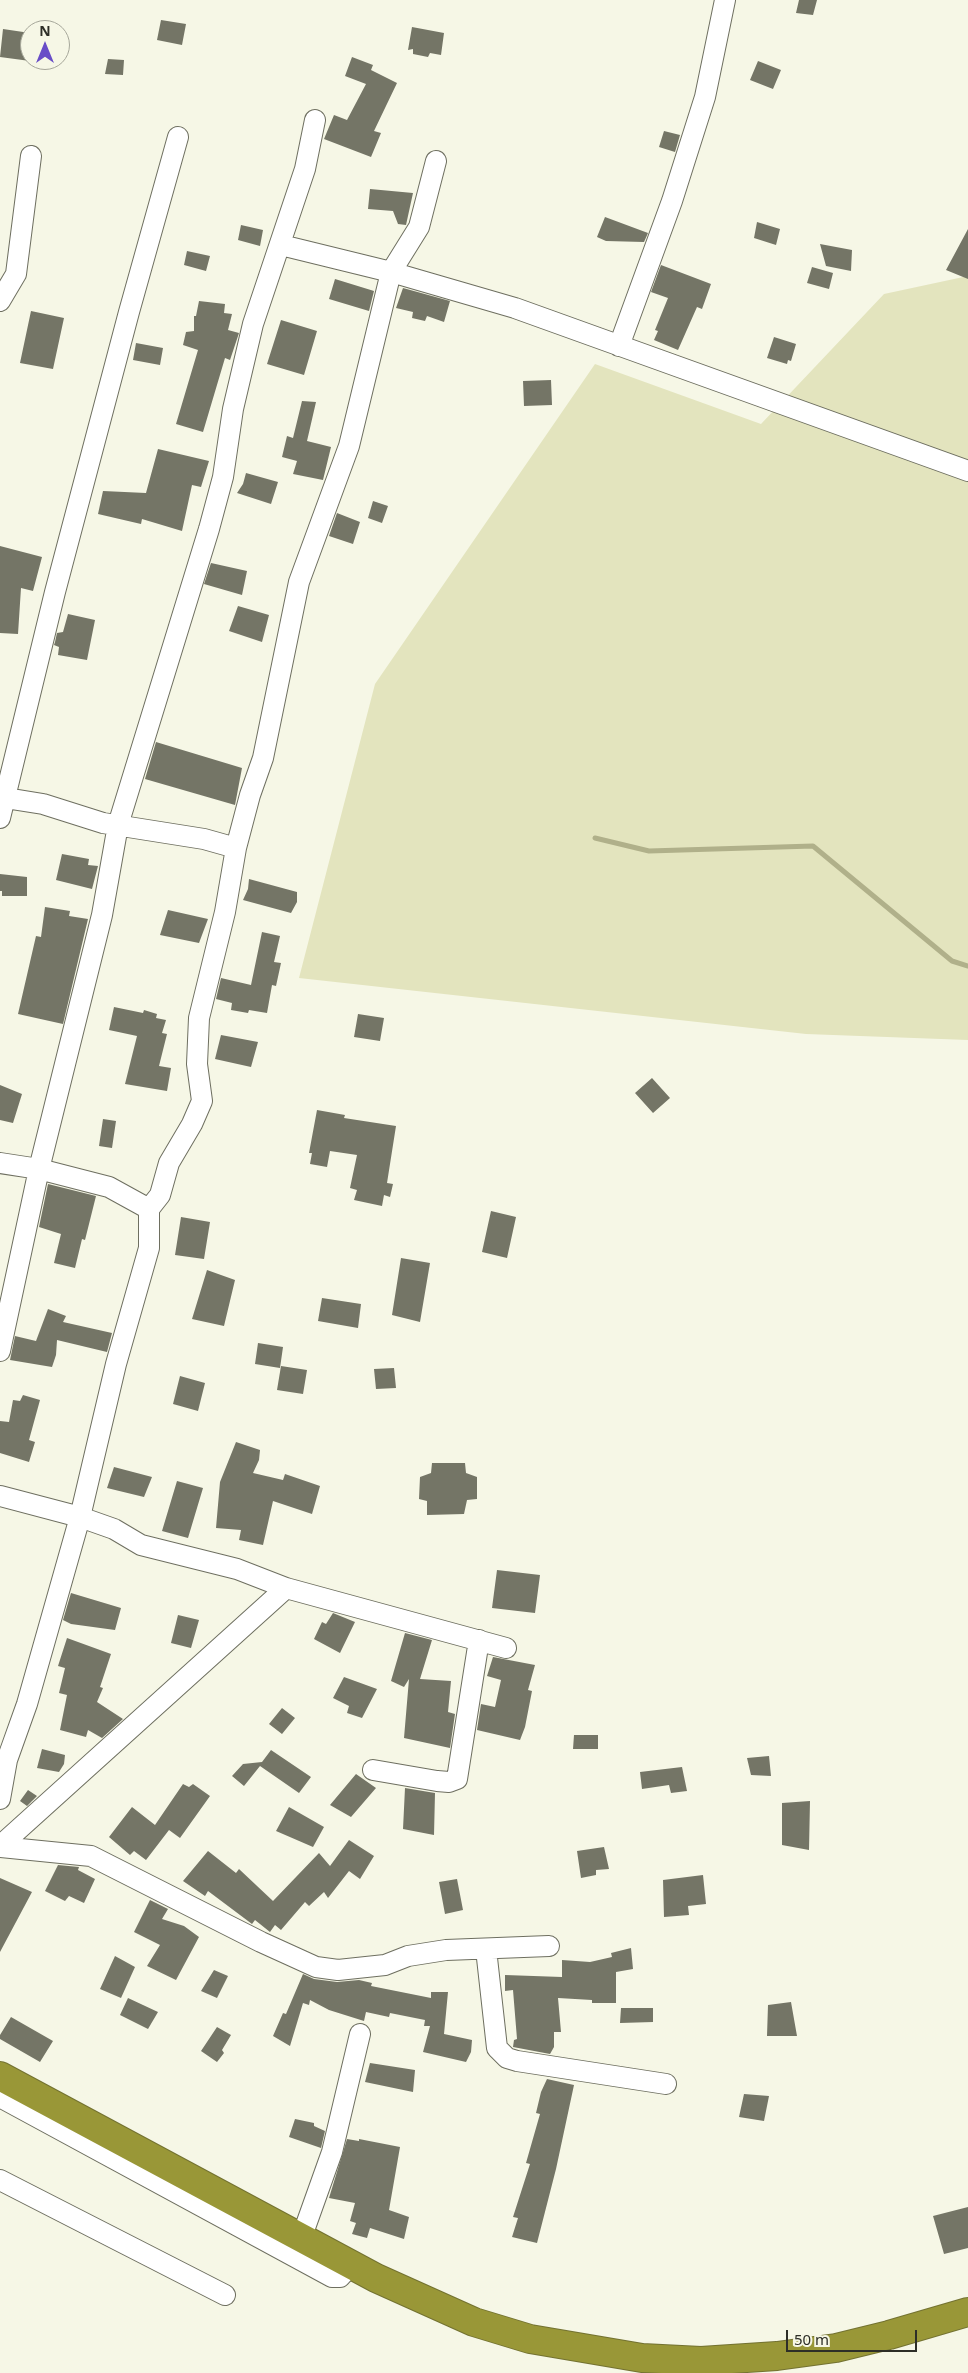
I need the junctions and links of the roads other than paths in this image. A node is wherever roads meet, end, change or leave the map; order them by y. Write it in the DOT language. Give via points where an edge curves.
graph roads {
  1 [pos="725,0"];
  2 [pos="315,120"];
  3 [pos="178,137"];
  4 [pos="32,156"];
  5 [pos="436,161"];
  6 [pos="281,245"];
  7 [pos="391,272"];
  8 [pos="0,301"];
  9 [pos="619,346"];
  10 [pos="968,471"];
  11 [pos="2,798"];
  12 [pos="0,818"];
  13 [pos="118,825"];
  14 [pos="236,848"];
  15 [pos="0,1163"];
  16 [pos="39,1168"];
  17 [pos="149,1209"];
  18 [pos="0,1351"];
  19 [pos="0,1496"];
  20 [pos="80,1517"];
  21 [pos="286,1588"];
  22 [pos="479,1640"];
  23 [pos="506,1648"];
  24 [pos="373,1770"];
  25 [pos="0,1799"];
  26 [pos="0,1846"];
  27 [pos="549,1946"];
  28 [pos="486,1949"];
  29 [pos="360,2034"];
  30 [pos="666,2084"];
  31 [pos="0,2093"];
  32 [pos="0,2180"];
  33 [pos="302,2236"];
  34 [pos="352,2264"];
  35 [pos="225,2295"];
  36 [pos="968,2312"];
  1 -- 9 [label="street" via="706,97"];
  2 -- 6 [label="street" via="305,170"];
  3 -- 11 [label="street"];
  4 -- 8 [label="street" via="16,274"];
  5 -- 7 [label="street" via="418,227"];
  6 -- 7 [label="street"];
  6 -- 13 [label="street" via="253,324 233,410 223,477 209,529"];
  7 -- 9 [label="street" via="515,308"];
  7 -- 14 [label="street" via="349,446 300,582 263,758"];
  9 -- 10 [label="street"];
  11 -- 12 [label="street"];
  11 -- 13 [label="street" via="43,804"];
  13 -- 14 [label="street" via="204,839"];
  13 -- 16 [label="street" via="102,915"];
  14 -- 17 [label="street" via="225,912 199,1018 197,1064 202,1101 169,1163 160,1196"];
  15 -- 16 [label="street"];
  16 -- 17 [label="street" via="110,1187"];
  16 -- 18 [label="street"];
  17 -- 20 [label="street" via="149,1248 116,1364"];
  19 -- 20 [label="street"];
  20 -- 21 [label="street" via="114,1529 141,1545 237,1569"];
  20 -- 25 [label="street" via="27,1704 7,1760"];
  21 -- 22 [label="street"];
  21 -- 26 [label="street"];
  22 -- 23 [label="street"];
  22 -- 24 [label="street" via="457,1779 437,1781"];
  26 -- 28 [label="street" via="91,1856 316,1967 357,1968 385,1965 408,1956 446,1950"];
  27 -- 28 [label="street"];
  28 -- 30 [label="street" via="497,2048 507,2058"];
  29 -- 33 [label="street" via="332,2152"];
  31 -- 33 [label="highway"];
  31 -- 34 [label="street" via="332,2277 340,2277"];
  32 -- 35 [label="street"];
  33 -- 34 [label="highway"];
  34 -- 36 [label="highway" via="474,2322 530,2338 642,2358 701,2361 787,2355 836,2348"];
}
